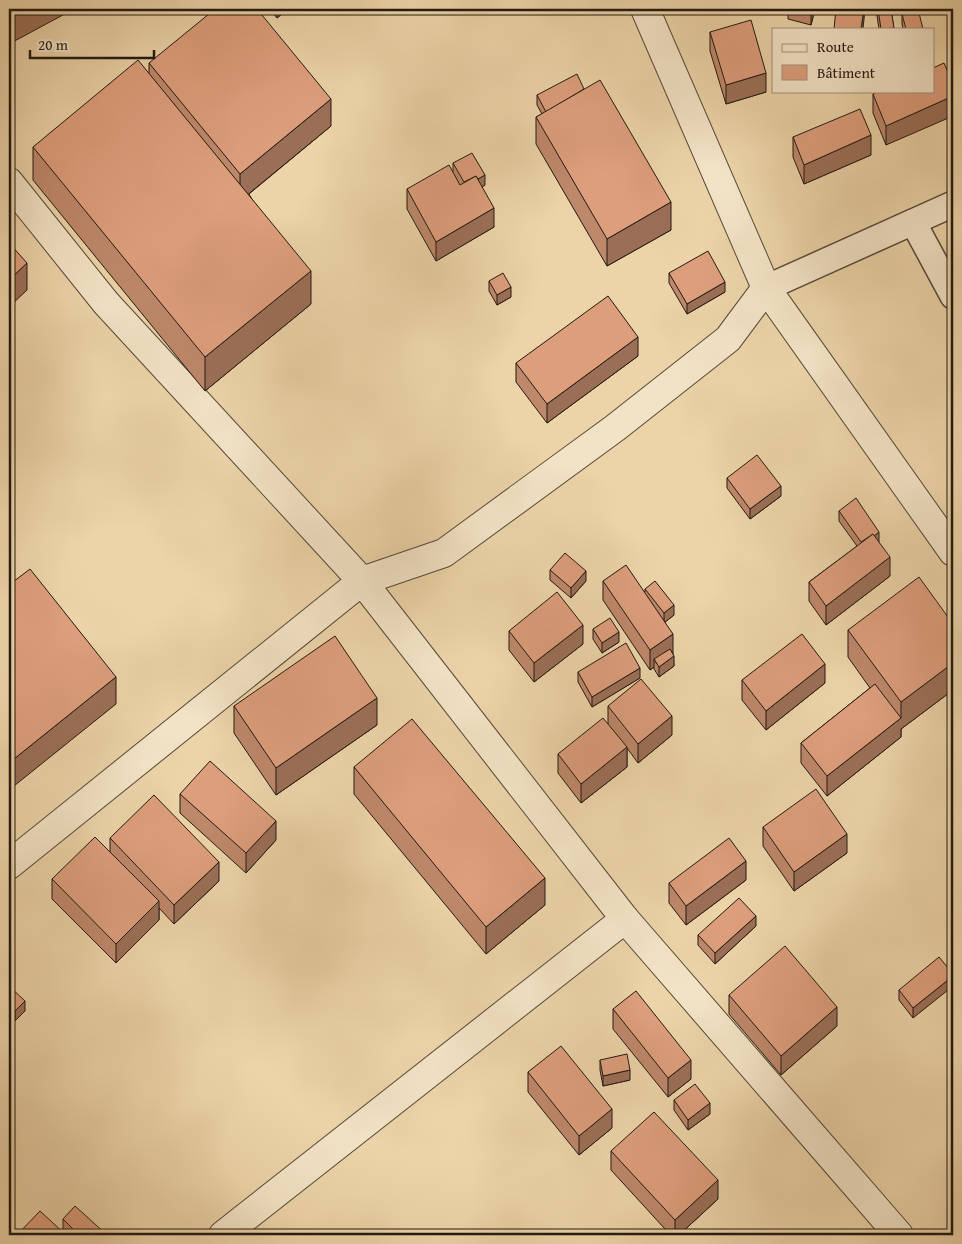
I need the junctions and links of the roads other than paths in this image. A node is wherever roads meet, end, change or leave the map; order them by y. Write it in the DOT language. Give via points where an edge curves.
graph roads {
  1 [pos="645,9"];
  2 [pos="9,182"];
  3 [pos="953,204"];
  4 [pos="912,222"];
  5 [pos="766,288"];
  6 [pos="953,296"];
  7 [pos="953,552"];
  8 [pos="362,581"];
  9 [pos="9,865"];
  10 [pos="625,919"];
  11 [pos="223,1235"];
  12 [pos="899,1235"];
  1 -- 5 [label="street"];
  2 -- 8 [label="street" via="106,303"];
  3 -- 4 [label="lane"];
  4 -- 5 [label="lane"];
  4 -- 6 [label="lane"];
  5 -- 7 [label="street"];
  5 -- 8 [label="street" via="728,339 615,428 452,548"];
  8 -- 9 [label="street"];
  8 -- 10 [label="street"];
  10 -- 11 [label="street"];
  10 -- 12 [label="street"];
}
